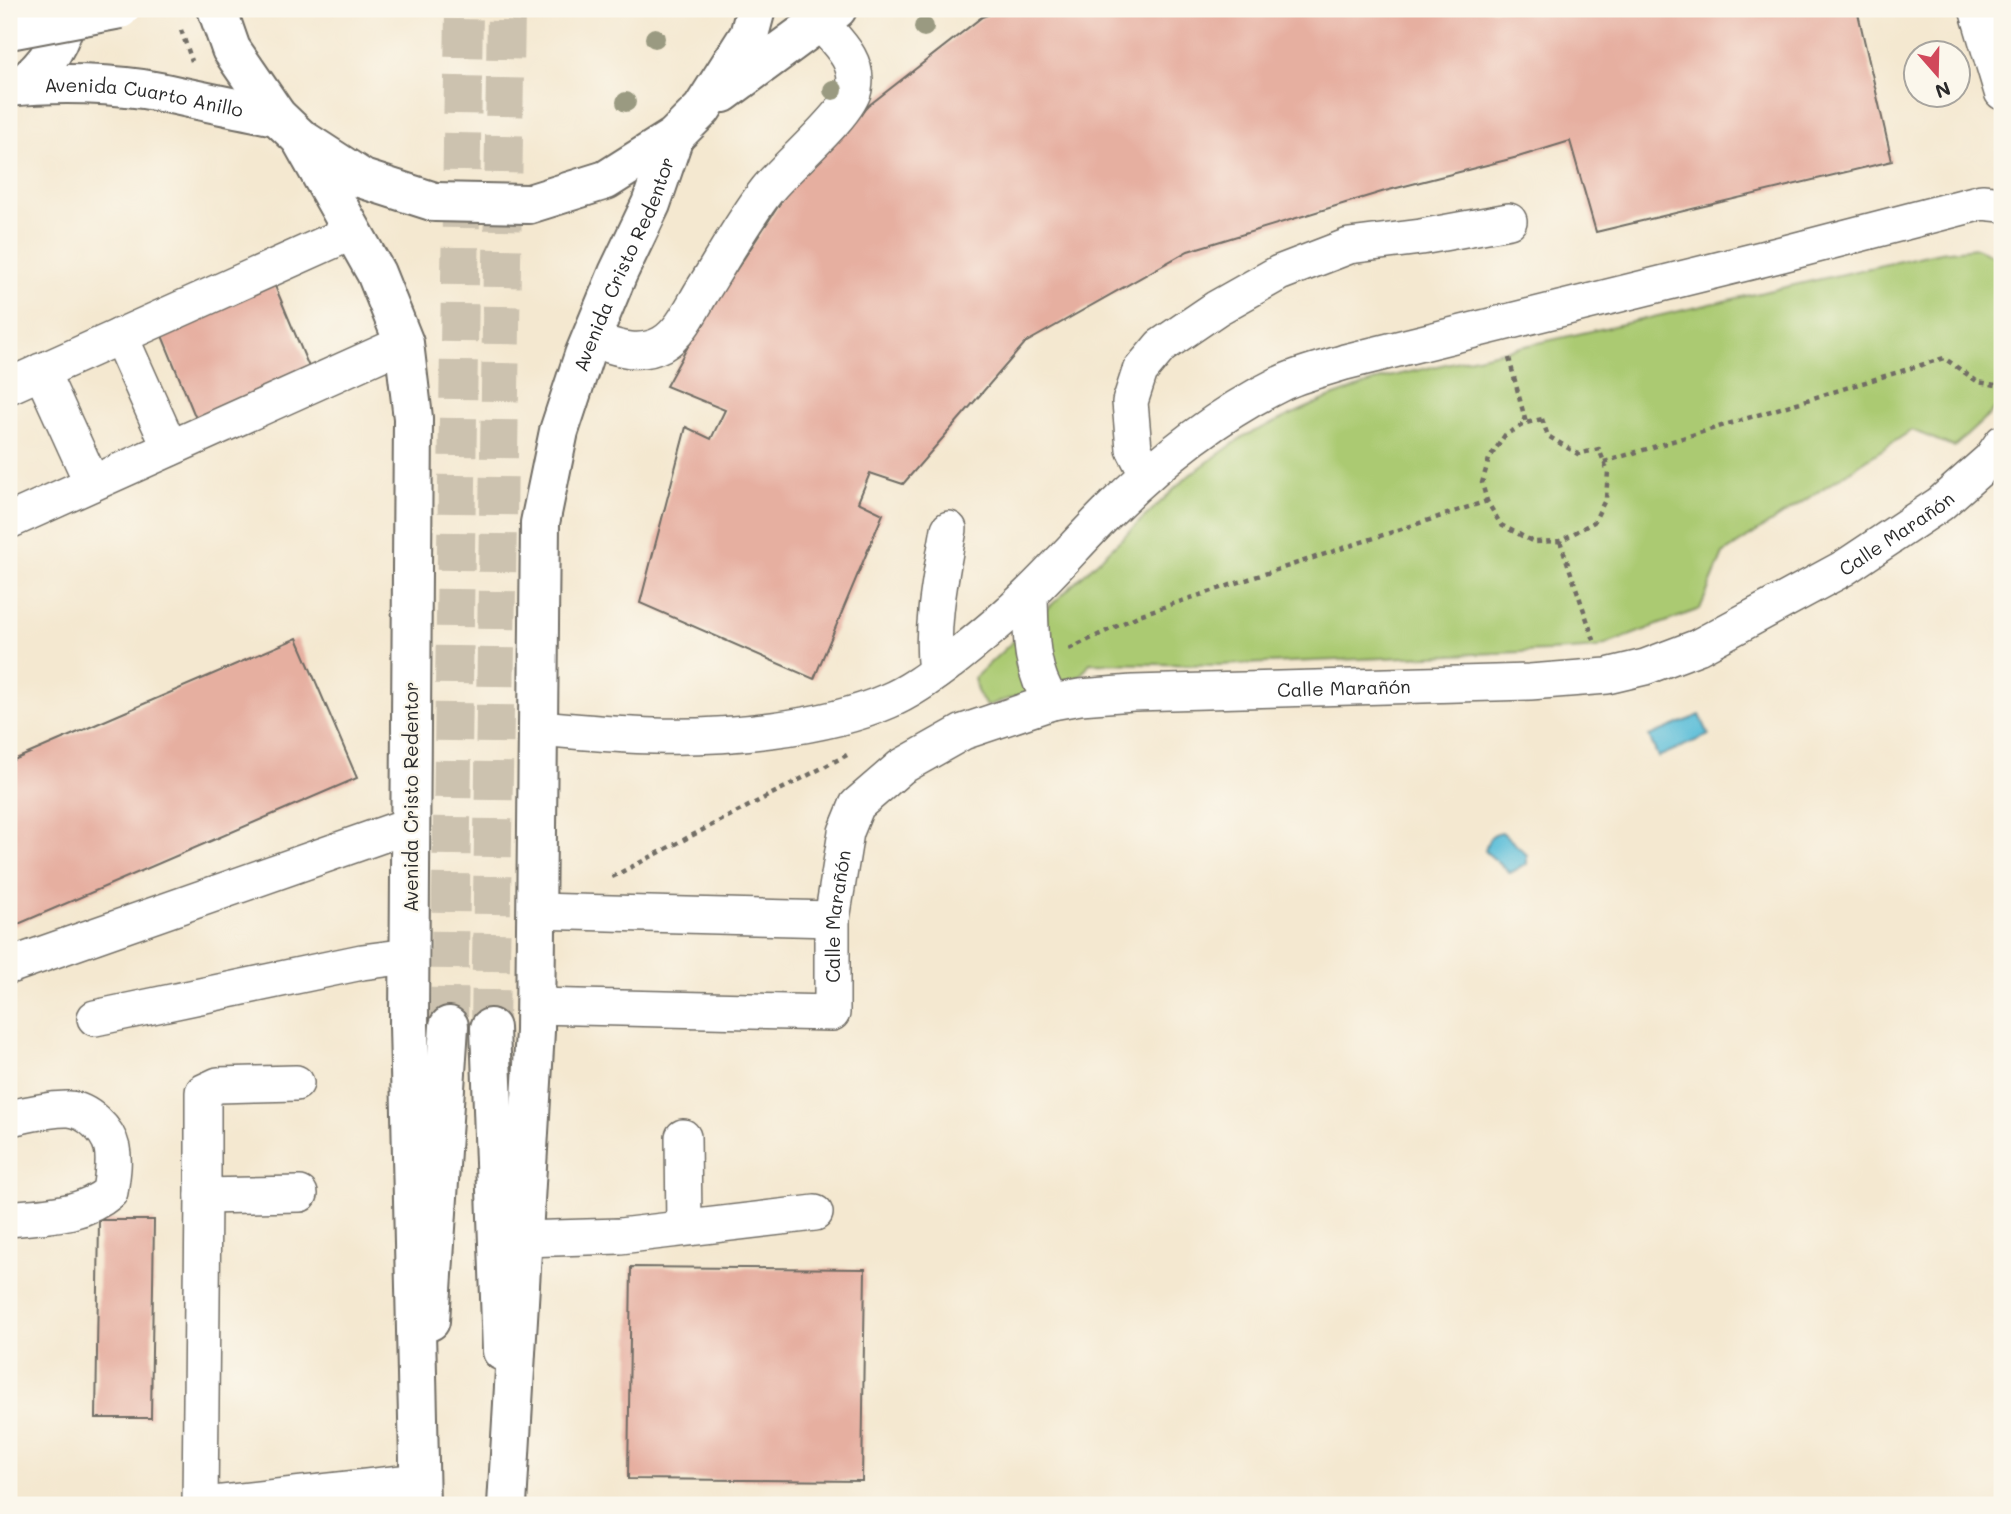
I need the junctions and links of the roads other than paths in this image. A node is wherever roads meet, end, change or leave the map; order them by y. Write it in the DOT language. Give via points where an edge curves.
graph roads {
  1 [pos="68,9"];
  2 [pos="120,9"];
  3 [pos="218,9"];
  4 [pos="756,9"];
  5 [pos="1977,9"];
  6 [pos="828,15"];
  7 [pos="9,30"];
  8 [pos="16,86"];
  9 [pos="2002,92"];
  10 [pos="702,110"];
  11 [pos="289,127"];
  12 [pos="674,136"];
  13 [pos="2002,204"];
  14 [pos="1509,220"];
  15 [pos="352,232"];
  16 [pos="120,336"];
  17 [pos="590,339"];
  18 [pos="404,343"];
  19 [pos="41,371"];
  20 [pos="9,386"];
  21 [pos="2002,443"];
  22 [pos="170,448"];
  23 [pos="1147,474"];
  24 [pos="92,483"];
  25 [pos="10,519"];
  26 [pos="948,529"];
  27 [pos="1030,594"];
  28 [pos="936,673"];
  29 [pos="1052,702"];
  30 [pos="538,728"];
  31 [pos="410,825"];
  32 [pos="536,911"];
  33 [pos="832,919"];
  34 [pos="409,956"];
  35 [pos="9,966"];
  36 [pos="535,1006"];
  37 [pos="95,1018"];
  38 [pos="449,1026"];
  39 [pos="490,1028"];
  40 [pos="296,1083"];
  41 [pos="9,1118"];
  42 [pos="683,1137"];
  43 [pos="300,1194"];
  44 [pos="203,1196"];
  45 [pos="815,1213"];
  46 [pos="9,1219"];
  47 [pos="684,1228"];
  48 [pos="522,1239"];
  49 [pos="507,1492"];
  50 [pos="420,1493"];
  51 [pos="202,1505"];
  1 -- 8 [label="main road" via="55,50 41,70"];
  2 -- 7 [label="main road, bridge"];
  3 -- 11 [label="main road, Avenida Cristo Redentor" via="231,50"];
  4 -- 10 [label="main road" via="749,35"];
  5 -- 9 [label="street"];
  6 -- 10 [label="main road"];
  6 -- 17 [label="street" via="855,73 854,88 844,108 769,187 671,337 641,351"];
  8 -- 11 [label="main road, Avenida Cuarto Anillo" via="158,91"];
  10 -- 12 [label="main road"];
  11 -- 12 [label="main road, bridge" via="363,179 435,202 529,204 606,180"];
  11 -- 15 [label="main road, Avenida Cristo Redentor"];
  12 -- 17 [label="main road, Avenida Cristo Redentor" via="651,204"];
  13 -- 23 [label="street" via="1982,202 1345,362 1282,382 1205,429"];
  14 -- 23 [label="street" via="1349,246 1279,272 1161,346 1140,371 1130,402 1134,449"];
  15 -- 16 [label="street"];
  15 -- 18 [label="main road, Avenida Cristo Redentor" via="376,273"];
  16 -- 19 [label="street"];
  16 -- 22 [label="street"];
  17 -- 30 [label="main road, Avenida Cristo Redentor" via="559,431 540,523"];
  18 -- 22 [label="street"];
  18 -- 31 [label="main road, Avenida Cristo Redentor" via="413,418"];
  19 -- 20 [label="street"];
  19 -- 24 [label="street"];
  21 -- 29 [label="street, Calle Marañón" via="1991,459 1940,504 1844,568 1698,646 1644,667 1607,676 1530,682 1133,693"];
  22 -- 24 [label="street"];
  23 -- 27 [label="street"];
  24 -- 25 [label="street"];
  26 -- 28 [label="street" via="936,612"];
  27 -- 28 [label="street"];
  27 -- 29 [label="street" via="1034,666"];
  28 -- 30 [label="street" via="890,701 813,724 654,736"];
  29 -- 33 [label="street, Calle Marañón" via="963,732 901,767 857,805 846,832"];
  30 -- 32 [label="main road, Avenida Cristo Redentor"];
  31 -- 34 [label="main road, Avenida Cristo Redentor"];
  31 -- 35 [label="street"];
  32 -- 33 [label="street"];
  32 -- 36 [label="main road, Avenida Cristo Redentor"];
  33 -- 36 [label="street, Calle Marañón" via="832,1013"];
  34 -- 37 [label="street"];
  34 -- 50 [label="main road, Avenida Cristo Redentor"];
  36 -- 48 [label="main road, Avenida Cristo Redentor"];
  38 -- 50 [label="main road"];
  39 -- 49 [label="main road, Avenida Cristo Redentor"];
  40 -- 44 [label="street" via="218,1085 203,1092"];
  41 -- 46 [label="street" via="70,1109 86,1115 100,1126 112,1146 113,1166 110,1192 83,1210"];
  42 -- 47 [label="street"];
  43 -- 44 [label="street"];
  44 -- 51 [label="street"];
  45 -- 47 [label="street"];
  47 -- 48 [label="street" via="620,1236"];
  48 -- 49 [label="main road, Avenida Cristo Redentor"];
  50 -- 51 [label="street"];
}
